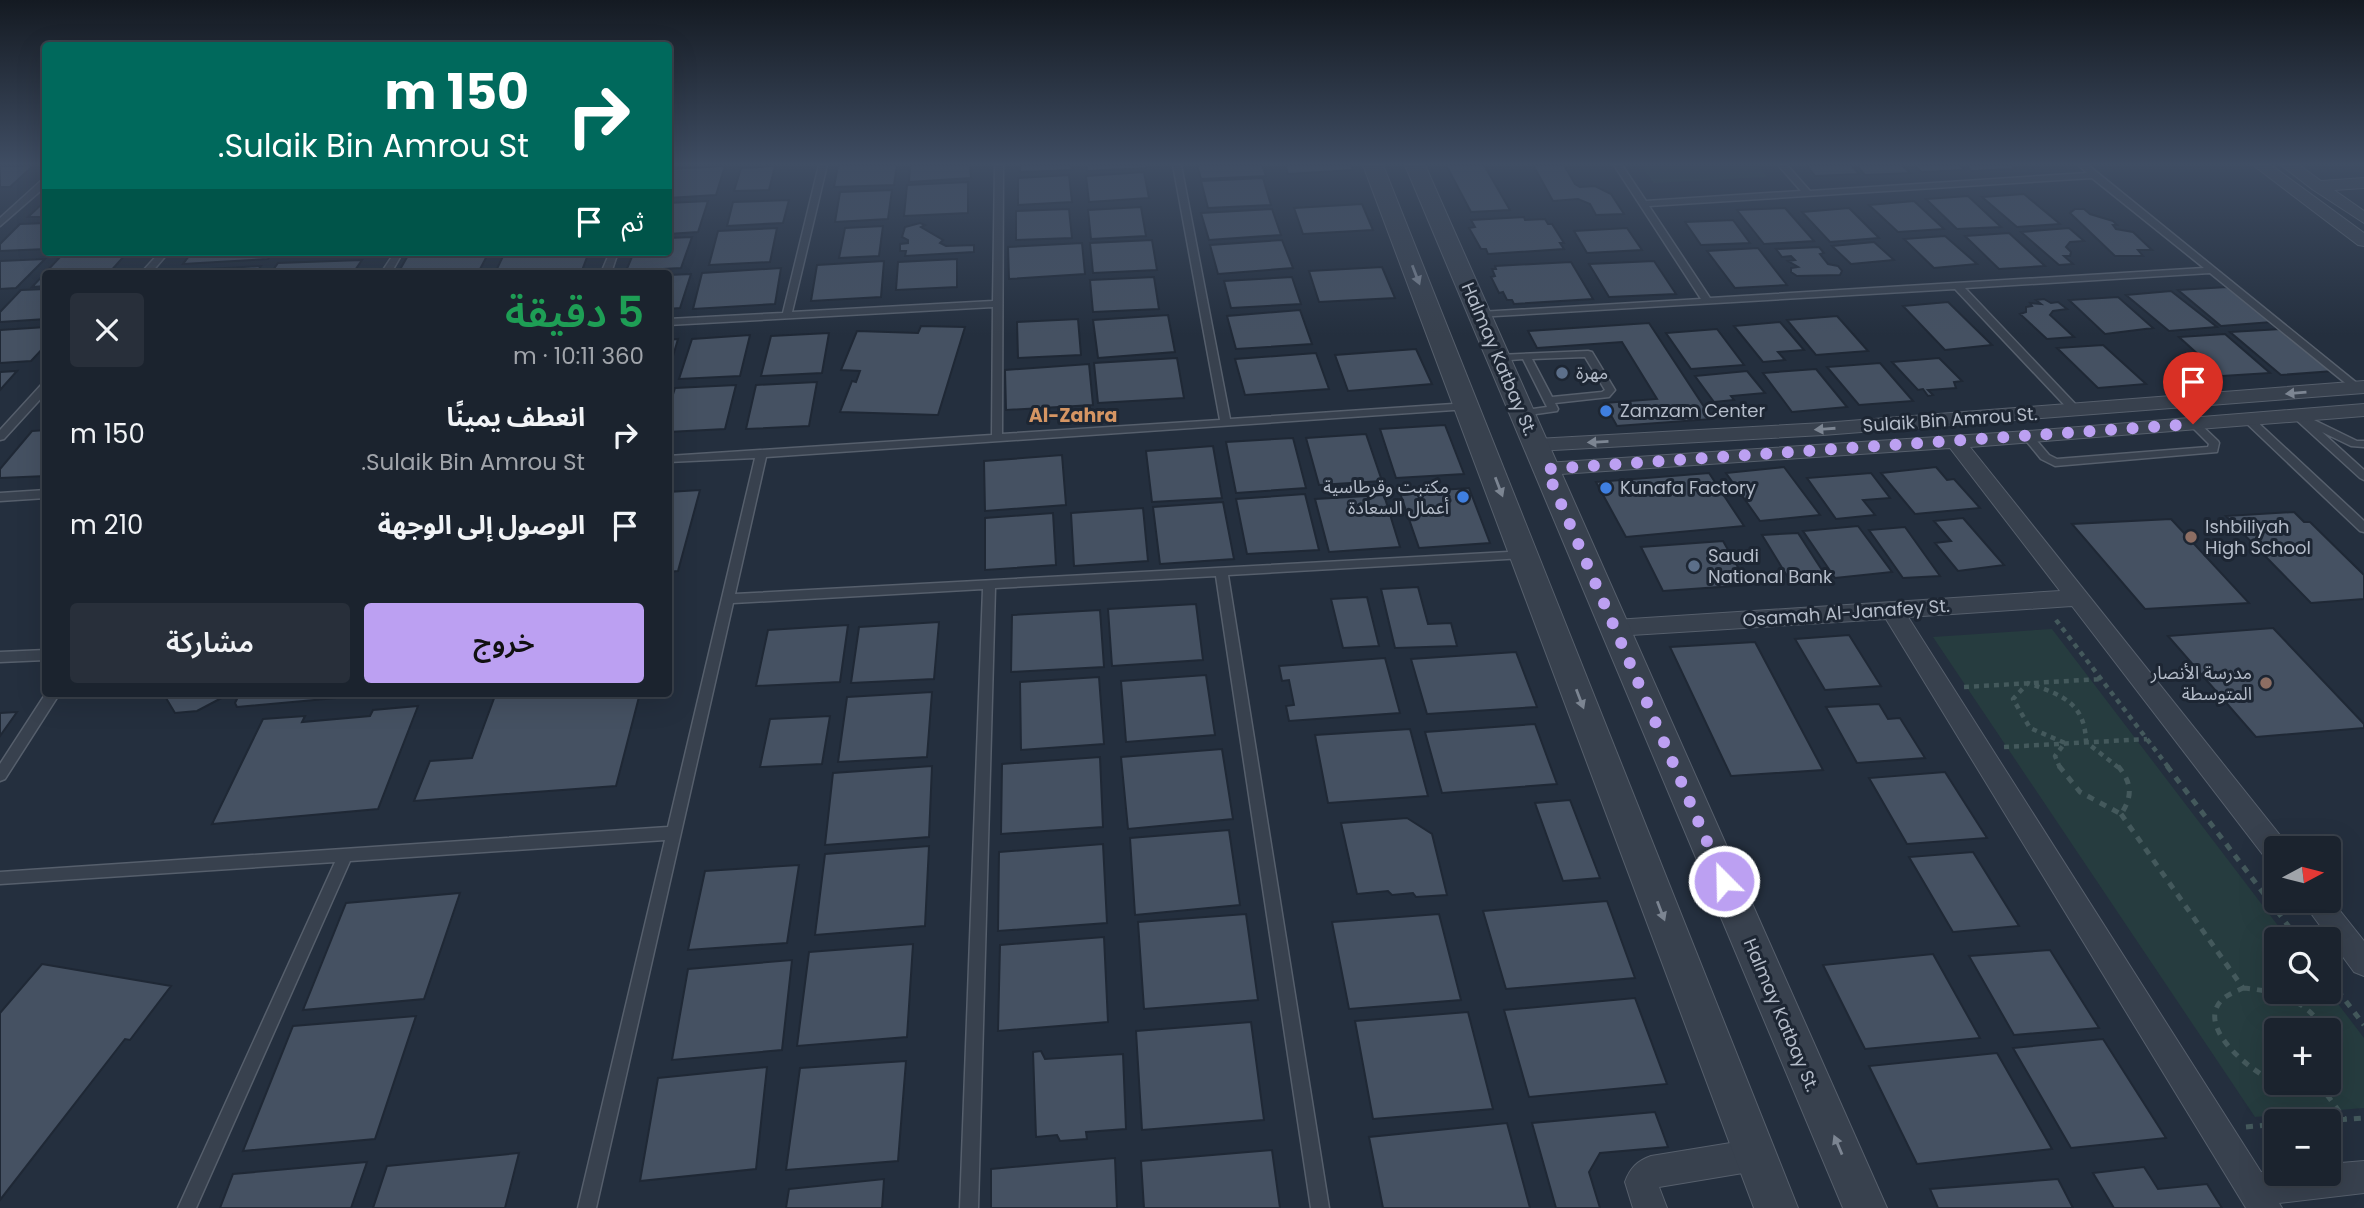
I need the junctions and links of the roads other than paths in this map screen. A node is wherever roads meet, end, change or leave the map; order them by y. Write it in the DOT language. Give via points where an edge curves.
graph roads {
  1 [pos="810,221"];
  2 [pos="999,221"];
  3 [pos="1188,221"];
  4 [pos="1395,221"];
  5 [pos="1439,221"];
  6 [pos="1654,221"];
  7 [pos="2152,221"];
  8 [pos="2337,221"];
  9 [pos="2364,241"];
  10 [pos="161,256"];
  11 [pos="149,270"];
  12 [pos="2212,270"];
  13 [pos="1958,286"];
  14 [pos="1707,301"];
  15 [pos="998,304"];
  16 [pos="787,315"];
  17 [pos="1480,315"];
  18 [pos="672,322"];
  19 [pos="1524,382"];
  20 [pos="2361,387"];
  21 [pos="42,390"];
  22 [pos="1468,406"];
  23 [pos="2129,406"];
  24 [pos="2364,410"];
  25 [pos="2076,411"];
  26 [pos="2042,414"];
  27 [pos="2297,415"];
  28 [pos="2248,419"];
  29 [pos="1226,422"];
  30 [pos="2193,424"];
  31 [pos="2154,427"];
  32 [pos="2057,434"];
  33 [pos="0,437"];
  34 [pos="2028,437"];
  35 [pos="997,438"];
  36 [pos="1955,441"];
  37 [pos="2364,444"];
  38 [pos="761,454"];
  39 [pos="1541,457"];
  40 [pos="672,459"];
  41 [pos="2364,476"];
  42 [pos="42,494"];
  43 [pos="0,497"];
  44 [pos="2364,528"];
  45 [pos="1524,554"];
  46 [pos="1221,571"];
  47 [pos="989,584"];
  48 [pos="2078,598"];
  49 [pos="727,599"];
  50 [pos="1892,610"];
  51 [pos="1615,628"];
  52 [pos="42,655"];
  53 [pos="0,657"];
  54 [pos="50,697"];
  55 [pos="0,775"];
  56 [pos="673,834"];
  57 [pos="2264,836"];
  58 [pos="345,855"];
  59 [pos="0,878"];
  60 [pos="2326,914"];
  61 [pos="2364,963"];
  62 [pos="1755,1155"];
  63 [pos="2364,1177"];
  64 [pos="2260,1198"];
  65 [pos="187,1208"];
  66 [pos="587,1208"];
  67 [pos="969,1208"];
  68 [pos="1320,1208"];
  69 [pos="1650,1208"];
  70 [pos="1776,1208"];
  71 [pos="1865,1208"];
  1 -- 16 [label="lane"];
  2 -- 15 [label="lane"];
  3 -- 29 [label="lane"];
  4 -- 22 [label="street, one-way"];
  5 -- 17 [label="street, Halmay Katbay St."];
  6 -- 14 [label="lane"];
  7 -- 12 [label="lane"];
  8 -- 9 [label="street"];
  10 -- 11 [label="lane"];
  12 -- 13 [label="lane"];
  12 -- 20 [label="lane"];
  13 -- 14 [label="lane"];
  13 -- 25 [label="lane"];
  14 -- 17 [label="lane"];
  15 -- 16 [label="lane"];
  15 -- 35 [label="lane"];
  16 -- 18 [label="lane"];
  17 -- 19 [label="street, Halmay Katbay St."];
  19 -- 19 [label="lane" via="1588,354 1610,390 1605,395"];
  19 -- 39 [label="street, Halmay Katbay St."];
  20 -- 23 [label="street, Sulaik Bin Amrou St., one-way"];
  21 -- 33 [label="lane"];
  22 -- 29 [label="lane"];
  22 -- 45 [label="street, one-way"];
  23 -- 25 [label="street, Sulaik Bin Amrou St."];
  23 -- 31 [label="street" via="2125,412 2130,420"];
  24 -- 27 [label="street, Sulaik Bin Amrou St."];
  25 -- 26 [label="street, Sulaik Bin Amrou St."];
  26 -- 32 [label="street" via="2062,427"];
  26 -- 39 [label="street, Sulaik Bin Amrou St., one-way"];
  27 -- 28 [label="street, Sulaik Bin Amrou St."];
  27 -- 37 [label="lane"];
  27 -- 41 [label="lane"];
  28 -- 30 [label="street, Sulaik Bin Amrou St."];
  28 -- 44 [label="lane"];
  29 -- 35 [label="lane"];
  30 -- 31 [label="street, Sulaik Bin Amrou St."];
  30 -- 34 [label="lane" via="2214,443 2213,450 2055,463"];
  31 -- 32 [label="street, Sulaik Bin Amrou St."];
  32 -- 34 [label="street, Sulaik Bin Amrou St."];
  34 -- 36 [label="street, Sulaik Bin Amrou St."];
  35 -- 38 [label="lane"];
  36 -- 39 [label="street, Sulaik Bin Amrou St."];
  36 -- 48 [label="street"];
  38 -- 40 [label="lane"];
  38 -- 49 [label="lane"];
  39 -- 51 [label="street, Halmay Katbay St."];
  42 -- 43 [label="lane"];
  45 -- 46 [label="lane"];
  45 -- 62 [label="street, one-way"];
  46 -- 47 [label="lane"];
  46 -- 68 [label="lane"];
  47 -- 49 [label="lane"];
  47 -- 67 [label="lane"];
  48 -- 50 [label="street, Osamah Al-Janafey St."];
  48 -- 57 [label="street"];
  49 -- 56 [label="lane"];
  50 -- 51 [label="street, Osamah Al-Janafey St."];
  50 -- 64 [label="street"];
  71 -- 51 [label="street, Halmay Katbay St., one-way"];
  52 -- 53 [label="lane"];
  54 -- 55 [label="lane"];
  56 -- 58 [label="lane"];
  56 -- 66 [label="lane"];
  58 -- 59 [label="lane"];
  58 -- 65 [label="lane"];
  60 -- 61 [label="street"];
  62 -- 69 [label="street" via="1651,1172 1641,1182"];
  62 -- 70 [label="street"];
  63 -- 64 [label="street"];
}
